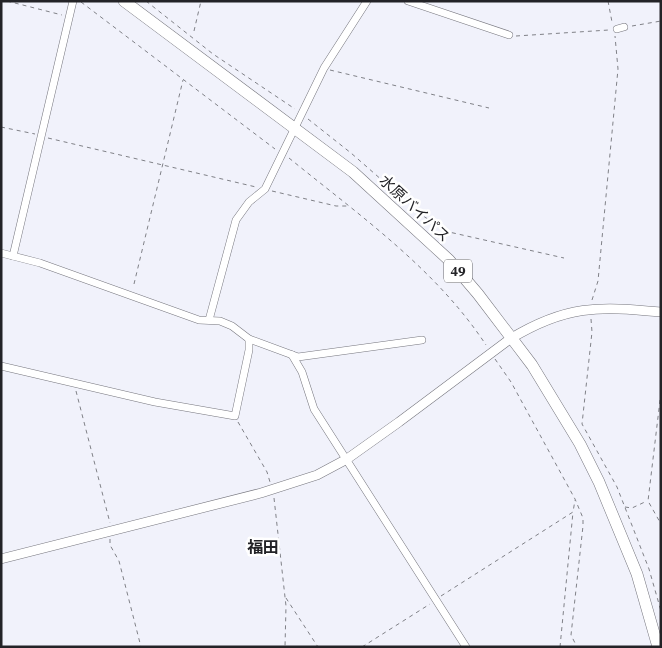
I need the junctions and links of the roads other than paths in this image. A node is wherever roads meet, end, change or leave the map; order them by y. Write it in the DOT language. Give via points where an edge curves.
graph roads {
  1 [pos="73,1"];
  2 [pos="124,1"];
  3 [pos="367,1"];
  4 [pos="408,1"];
  5 [pos="509,36"];
  6 [pos="293,128"];
  7 [pos="1,253"];
  8 [pos="13,256"];
  9 [pos="661,312"];
  10 [pos="209,320"];
  11 [pos="249,339"];
  12 [pos="510,339"];
  13 [pos="422,340"];
  14 [pos="292,355"];
  15 [pos="1,366"];
  16 [pos="347,459"];
  17 [pos="1,560"];
  18 [pos="466,647"];
  19 [pos="658,647"];
  1 -- 8 [label="street"];
  2 -- 6 [label="highway, 水原バイパス / 49"];
  3 -- 6 [label="street" via="324,68"];
  4 -- 5 [label="street"];
  6 -- 10 [label="street" via="265,189 249,202 236,220"];
  6 -- 12 [label="highway, 水原バイパス / 49" via="353,172 442,254 478,294"];
  7 -- 8 [label="street"];
  8 -- 10 [label="street" via="199,320"];
  9 -- 12 [label="street" via="596,308 562,314 536,323"];
  10 -- 11 [label="street" via="232,326"];
  11 -- 14 [label="street"];
  11 -- 15 [label="street" via="235,416 155,402"];
  12 -- 16 [label="street"];
  12 -- 19 [label="highway, 水原バイパス / 49" via="554,400 599,482 636,574"];
  13 -- 14 [label="street"];
  14 -- 16 [label="street" via="302,372 314,409"];
  16 -- 17 [label="street" via="317,476 272,490"];
  16 -- 18 [label="street"];
}
